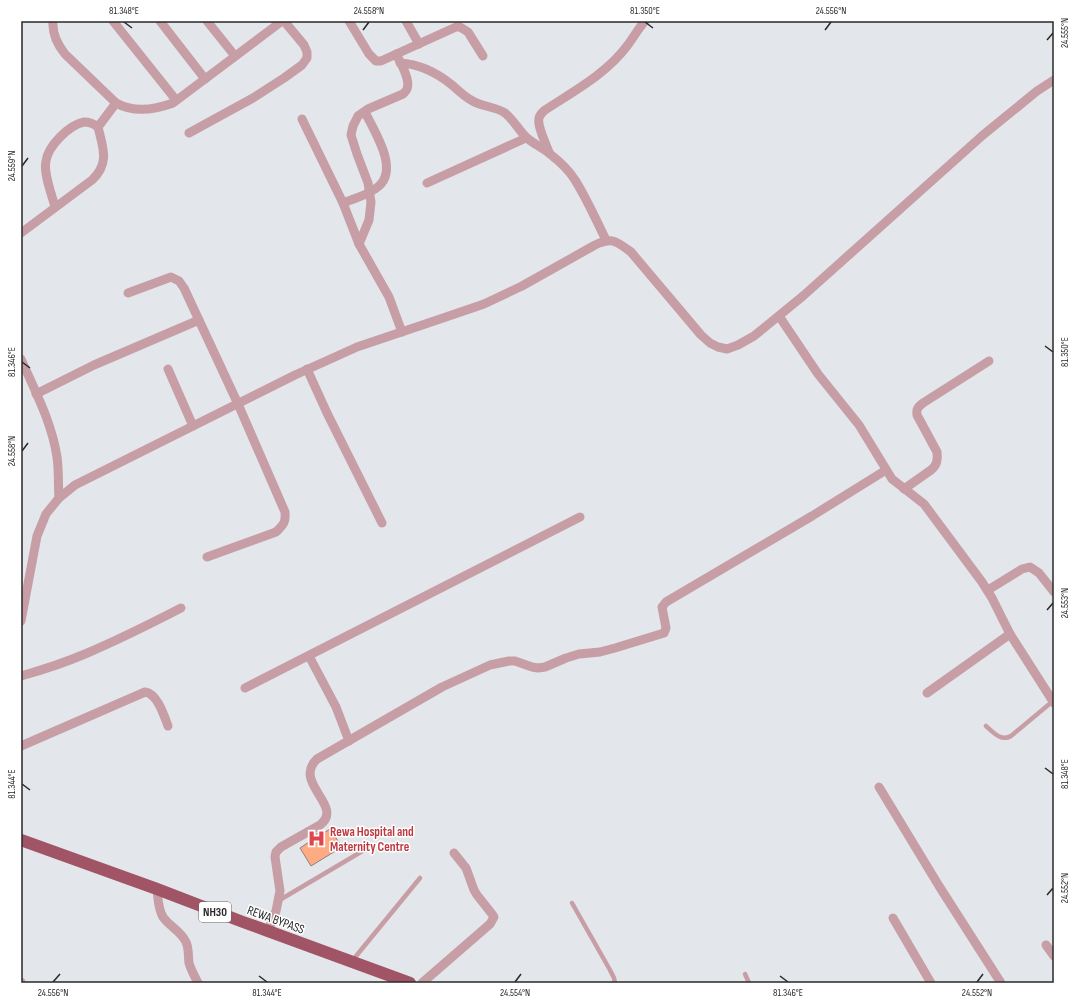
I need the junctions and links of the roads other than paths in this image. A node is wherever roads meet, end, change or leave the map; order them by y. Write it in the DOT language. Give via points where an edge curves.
graph roads {
  1 [pos="53,21"];
  2 [pos="113,21"];
  3 [pos="160,21"];
  4 [pos="207,21"];
  5 [pos="283,21"];
  6 [pos="349,21"];
  7 [pos="406,21"];
  8 [pos="645,21"];
  9 [pos="419,44"];
  10 [pos="235,56"];
  11 [pos="483,56"];
  12 [pos="398,58"];
  13 [pos="205,79"];
  14 [pos="1054,80"];
  15 [pos="176,100"];
  16 [pos="116,103"];
  17 [pos="365,112"];
  18 [pos="302,119"];
  19 [pos="98,127"];
  20 [pos="189,133"];
  21 [pos="526,138"];
  22 [pos="549,152"];
  23 [pos="427,183"];
  24 [pos="370,193"];
  25 [pos="342,203"];
  26 [pos="55,207"];
  27 [pos="21,233"];
  28 [pos="606,240"];
  29 [pos="359,244"];
  30 [pos="128,293"];
  31 [pos="779,316"];
  32 [pos="199,320"];
  33 [pos="402,332"];
  34 [pos="21,359"];
  35 [pos="989,361"];
  36 [pos="168,369"];
  37 [pos="307,369"];
  38 [pos="36,394"];
  39 [pos="238,404"];
  40 [pos="194,426"];
  41 [pos="886,470"];
  42 [pos="904,489"];
  43 [pos="59,498"];
  44 [pos="580,517"];
  45 [pos="382,523"];
  46 [pos="207,557"];
  47 [pos="988,590"];
  48 [pos="1054,592"];
  49 [pos="181,608"];
  50 [pos="21,621"];
  51 [pos="1010,634"];
  52 [pos="309,656"];
  53 [pos="21,676"];
  54 [pos="245,688"];
  55 [pos="927,693"];
  56 [pos="1053,702"];
  57 [pos="168,726"];
  58 [pos="986,726"];
  59 [pos="349,740"];
  60 [pos="21,746"];
  61 [pos="879,787"];
  62 [pos="21,840"];
  63 [pos="371,846"];
  64 [pos="454,853"];
  65 [pos="420,878"];
  66 [pos="157,889"];
  67 [pos="278,901"];
  68 [pos="572,903"];
  69 [pos="893,918"];
  70 [pos="268,930"];
  71 [pos="1046,945"];
  72 [pos="1054,956"];
  73 [pos="351,962"];
  74 [pos="745,974"];
  75 [pos="198,983"];
  76 [pos="410,983"];
  77 [pos="422,983"];
  78 [pos="615,983"];
  79 [pos="749,983"];
  80 [pos="931,983"];
  81 [pos="1001,983"];
  1 -- 16 [label="street" via="58,46"];
  2 -- 15 [label="street"];
  3 -- 13 [label="street"];
  4 -- 10 [label="street"];
  5 -- 10 [label="street"];
  5 -- 20 [label="street" via="304,45 307,52 302,65 253,98"];
  6 -- 12 [label="street" via="376,61"];
  7 -- 9 [label="street"];
  8 -- 22 [label="street" via="627,47 612,62 541,114 539,124"];
  9 -- 11 [label="street" via="460,27 468,32"];
  9 -- 12 [label="street"];
  10 -- 13 [label="street"];
  12 -- 17 [label="street" via="408,84 404,94"];
  12 -- 21 [label="street" via="434,73 477,104 500,110"];
  13 -- 15 [label="street"];
  14 -- 31 [label="street" via="983,135"];
  15 -- 16 [label="street" via="162,107 133,110"];
  16 -- 19 [label="street"];
  17 -- 24 [label="street" via="358,116 351,135"];
  17 -- 24 [label="street" via="387,164 384,180"];
  18 -- 25 [label="street"];
  19 -- 26 [label="street" via="104,151 103,165 92,180"];
  19 -- 26 [label="street" via="85,122 76,125 67,130 49,152 45,161"];
  21 -- 22 [label="street"];
  21 -- 23 [label="street"];
  22 -- 28 [label="street" via="574,179"];
  24 -- 25 [label="street"];
  24 -- 29 [label="street" via="369,220"];
  25 -- 29 [label="street"];
  26 -- 27 [label="street"];
  28 -- 31 [label="street" via="612,240 631,252 701,335 718,347 727,349 738,345"];
  28 -- 33 [label="street" via="594,244 522,286 484,304"];
  29 -- 33 [label="street" via="389,297"];
  30 -- 32 [label="street" via="171,277 179,281 184,288"];
  31 -- 41 [label="street" via="818,374 859,425"];
  32 -- 38 [label="street" via="94,365"];
  32 -- 39 [label="street"];
  33 -- 37 [label="street" via="357,347"];
  34 -- 38 [label="street"];
  35 -- 42 [label="street" via="917,409 917,416 937,452 938,459 931,470"];
  36 -- 40 [label="street"];
  37 -- 39 [label="street"];
  37 -- 45 [label="street"];
  38 -- 43 [label="street" via="57,458"];
  39 -- 40 [label="street"];
  39 -- 46 [label="street" via="285,512 286,520 276,532"];
  40 -- 43 [label="street" via="75,485"];
  41 -- 42 [label="street"];
  41 -- 59 [label="street" via="666,602 662,607 666,628 664,633 600,652 579,654 545,667 532,667 509,660 490,665 442,687"];
  42 -- 47 [label="street" via="924,504"];
  43 -- 50 [label="street" via="46,514 37,536"];
  44 -- 52 [label="street"];
  47 -- 48 [label="street" via="1022,569 1030,567 1039,573"];
  47 -- 51 [label="street"];
  49 -- 53 [label="street" via="84,654"];
  51 -- 55 [label="street"];
  51 -- 56 [label="street"];
  52 -- 54 [label="street"];
  52 -- 59 [label="street" via="336,707"];
  56 -- 58 [label="lane" via="1007,738 1003,739"];
  57 -- 60 [label="street" via="154,697 145,692"];
  59 -- 67 [label="street" via="312,763 309,773 311,780 328,814 320,825 280,847 276,852 280,891"];
  61 -- 81 [label="street"];
  62 -- 66 [label="highway, REWA BYPASS / NH30"];
  63 -- 67 [label="lane"];
  64 -- 77 [label="street" via="466,868 477,895 494,917 485,929"];
  65 -- 73 [label="lane"];
  66 -- 70 [label="highway, REWA BYPASS / NH30"];
  66 -- 75 [label="street" via="160,911 186,941 189,964"];
  67 -- 70 [label="street"];
  68 -- 78 [label="lane"];
  69 -- 80 [label="street"];
  70 -- 73 [label="highway, REWA BYPASS / NH30"];
  71 -- 72 [label="street"];
  73 -- 76 [label="highway, REWA BYPASS / NH30"];
  74 -- 79 [label="lane"];
}
